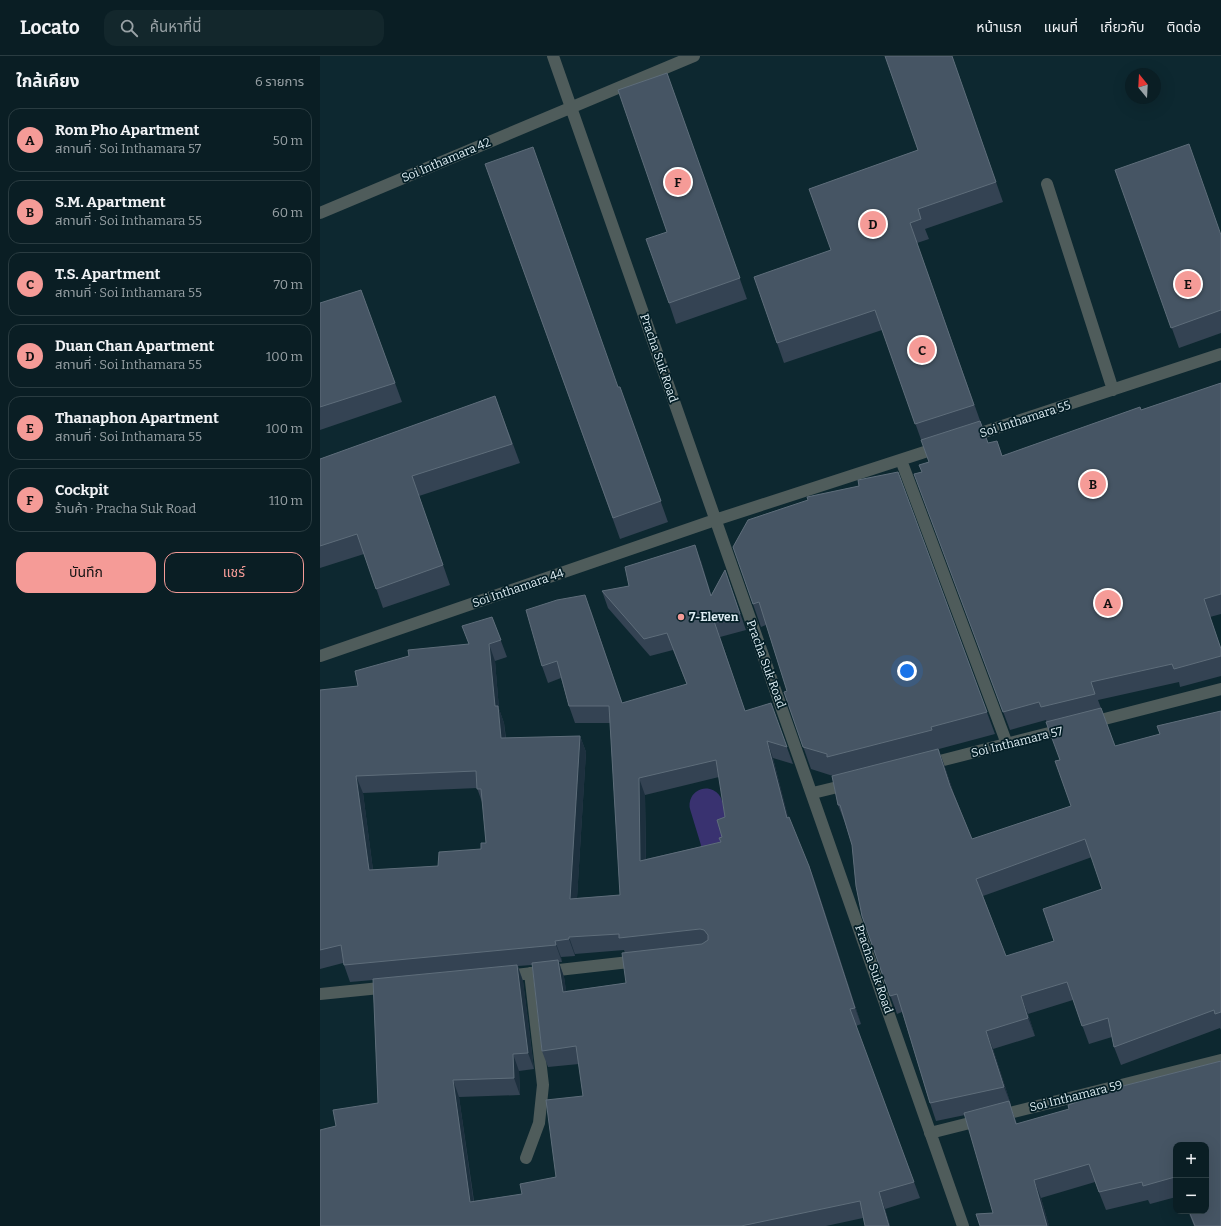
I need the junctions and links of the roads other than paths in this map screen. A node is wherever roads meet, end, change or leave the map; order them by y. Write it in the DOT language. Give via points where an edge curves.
graph roads {
  1 [pos="553,56"];
  2 [pos="694,56"];
  3 [pos="571,106"];
  4 [pos="1048,184"];
  5 [pos="320,213"];
  6 [pos="1221,354"];
  7 [pos="1113,390"];
  8 [pos="901,460"];
  9 [pos="715,520"];
  10 [pos="320,656"];
  11 [pos="1221,688"];
  12 [pos="1007,744"];
  13 [pos="917,767"];
  14 [pos="865,780"];
  15 [pos="813,793"];
  16 [pos="653,960"];
  17 [pos="530,973"];
  18 [pos="491,977"];
  19 [pos="406,985"];
  20 [pos="320,994"];
  21 [pos="1221,1060"];
  22 [pos="930,1133"];
  23 [pos="526,1158"];
  24 [pos="963,1226"];
  1 -- 3 [label="street, Pracha Suk Road"];
  2 -- 3 [label="street, Soi Inthamara 42"];
  3 -- 5 [label="street, Soi Inthamara 42"];
  3 -- 9 [label="street, Pracha Suk Road"];
  4 -- 7 [label="street"];
  6 -- 7 [label="street, Soi Inthamara 55"];
  7 -- 8 [label="street, Soi Inthamara 55"];
  8 -- 9 [label="street, Soi Inthamara 55"];
  8 -- 12 [label="street"];
  9 -- 10 [label="street, Soi Inthamara 44"];
  9 -- 15 [label="street, Pracha Suk Road"];
  11 -- 12 [label="street, Soi Inthamara 57"];
  12 -- 13 [label="street, Soi Inthamara 57"];
  14 -- 15 [label="street"];
  15 -- 22 [label="street, Pracha Suk Road"];
  16 -- 17 [label="street"];
  17 -- 18 [label="street"];
  17 -- 23 [label="street" via="543,1085 539,1123"];
  19 -- 20 [label="street"];
  21 -- 22 [label="street, Soi Inthamara 59"];
  22 -- 24 [label="street, Pracha Suk Road"];
}
